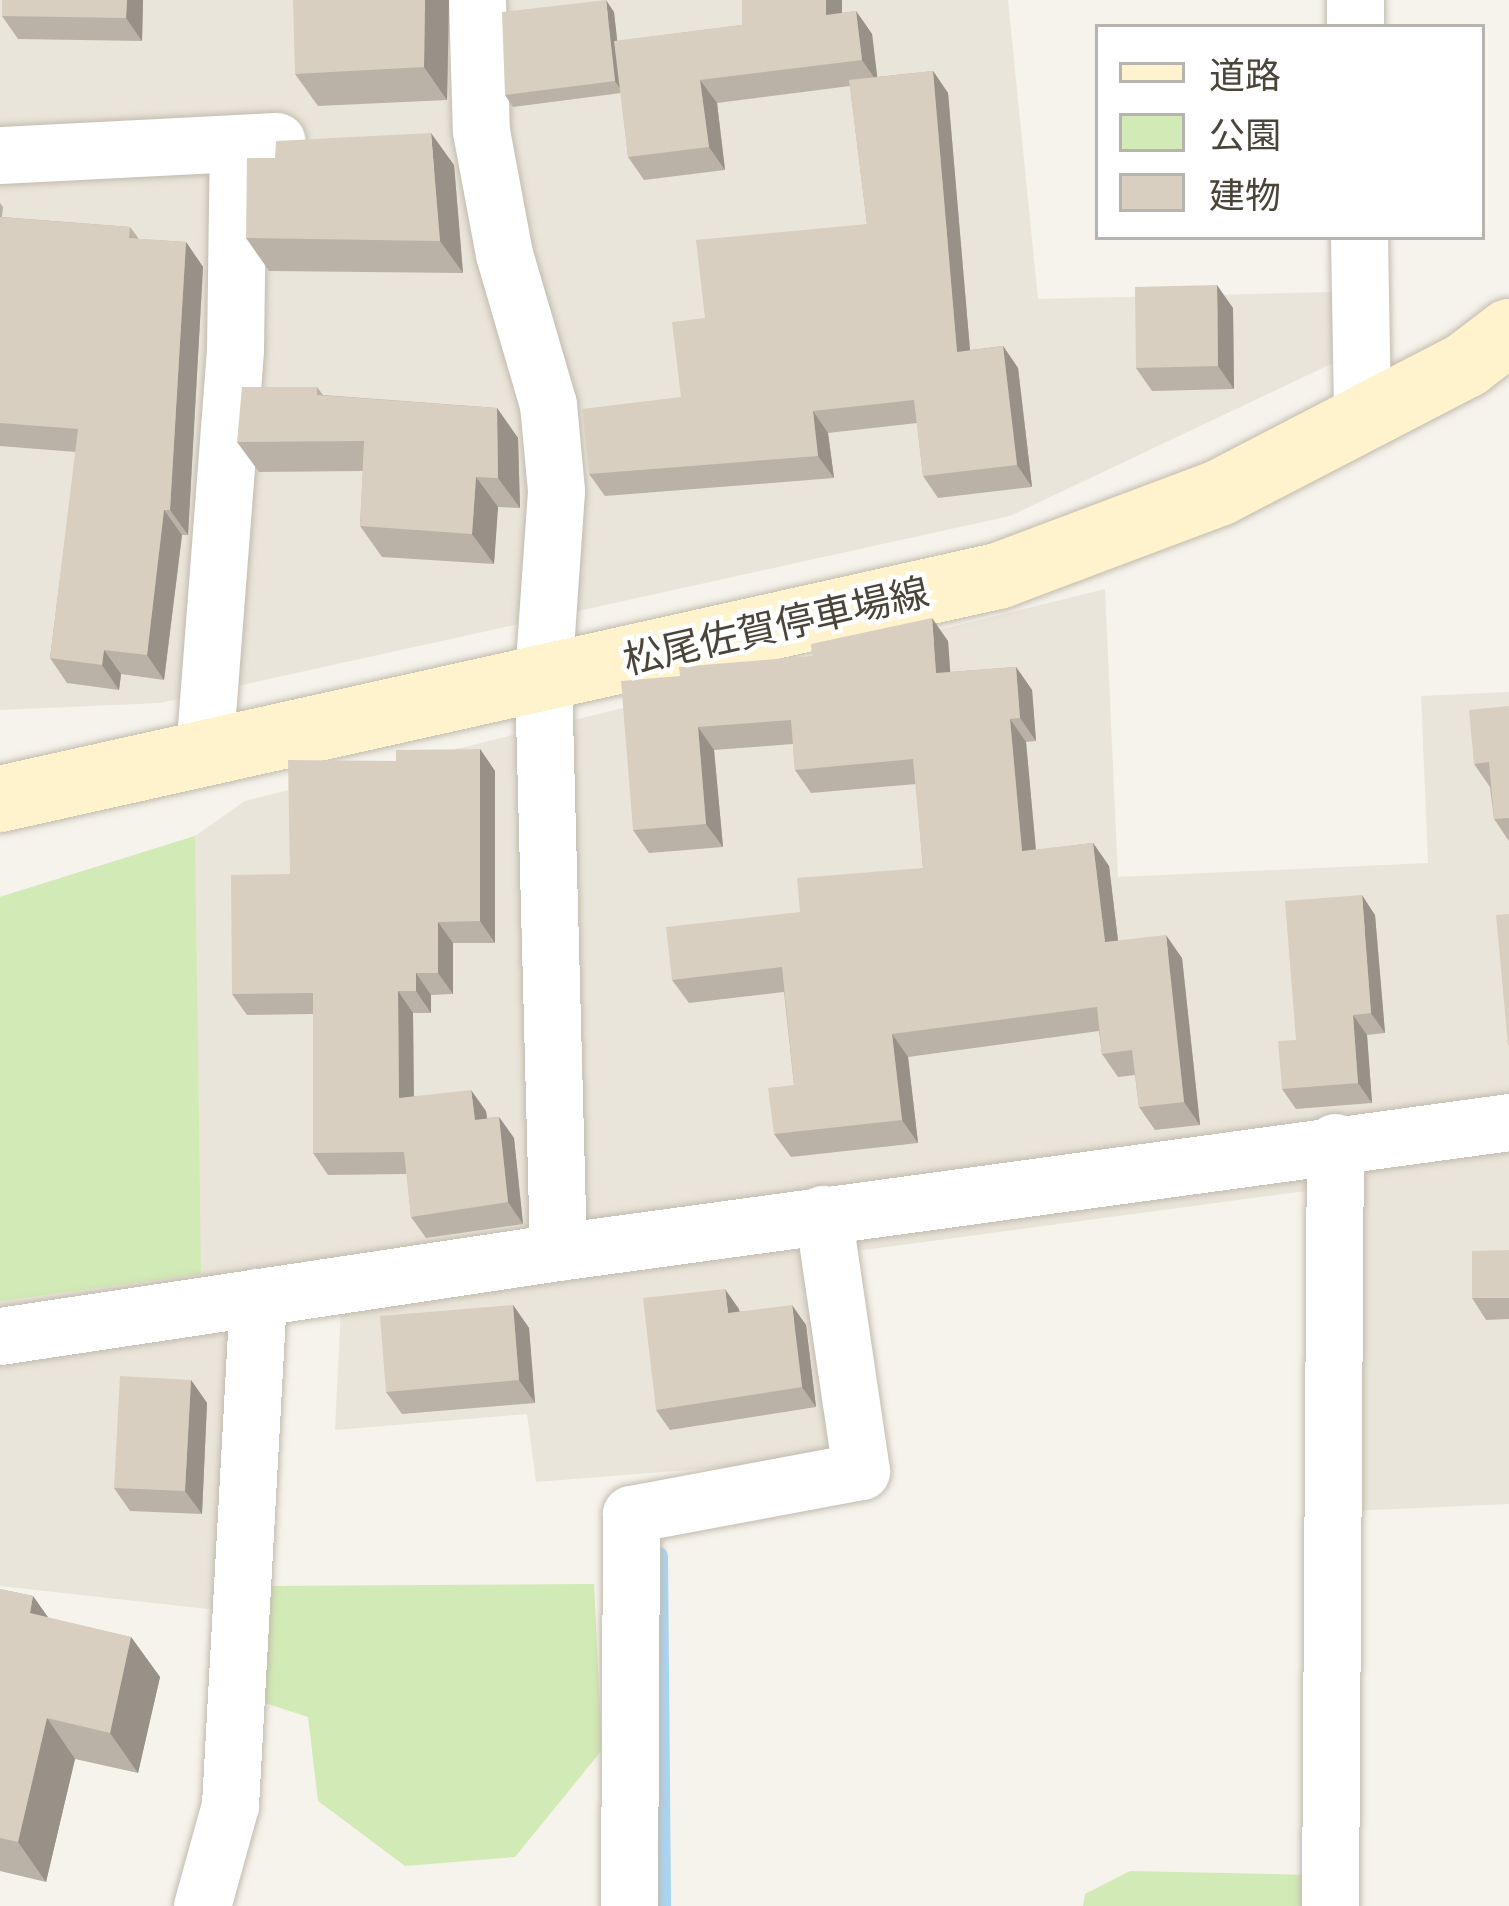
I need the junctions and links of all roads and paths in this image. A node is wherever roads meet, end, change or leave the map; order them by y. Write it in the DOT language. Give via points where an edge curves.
graph roads {
  1 [pos="477,0"];
  2 [pos="327,139"];
  3 [pos="238,143"];
  4 [pos="0,154"];
  5 [pos="1359,240"];
  6 [pos="1509,332"];
  7 [pos="1362,415"];
  8 [pos="543,678"];
  9 [pos="204,753"];
  10 [pos="0,799"];
  11 [pos="1509,1122"];
  12 [pos="1335,1142"];
  13 [pos="823,1214"];
  14 [pos="559,1252"];
  15 [pos="258,1297"];
  16 [pos="0,1336"];
  17 [pos="202,1906"];
  18 [pos="629,1906"];
  19 [pos="1330,1906"];
  1 -- 8 [label="street" via="459,132 548,404 556,490"];
  2 -- 3 [label="street"];
  3 -- 4 [label="street"];
  3 -- 9 [label="street" via="235,349"];
  5 -- 7 [label="street"];
  6 -- 7 [label="main road, 松尾佐賀停車場線" via="1466,364"];
  7 -- 8 [label="main road, 松尾佐賀停車場線" via="1219,493 998,576"];
  8 -- 9 [label="main road, 松尾佐賀停車場線"];
  8 -- 14 [label="street"];
  9 -- 10 [label="main road, 松尾佐賀停車場線"];
  11 -- 12 [label="street"];
  12 -- 13 [label="street"];
  12 -- 19 [label="street"];
  13 -- 14 [label="street"];
  13 -- 18 [label="street" via="861,1471 632,1514"];
  14 -- 15 [label="street"];
  15 -- 16 [label="street"];
  15 -- 17 [label="street" via="232,1783"];
}
